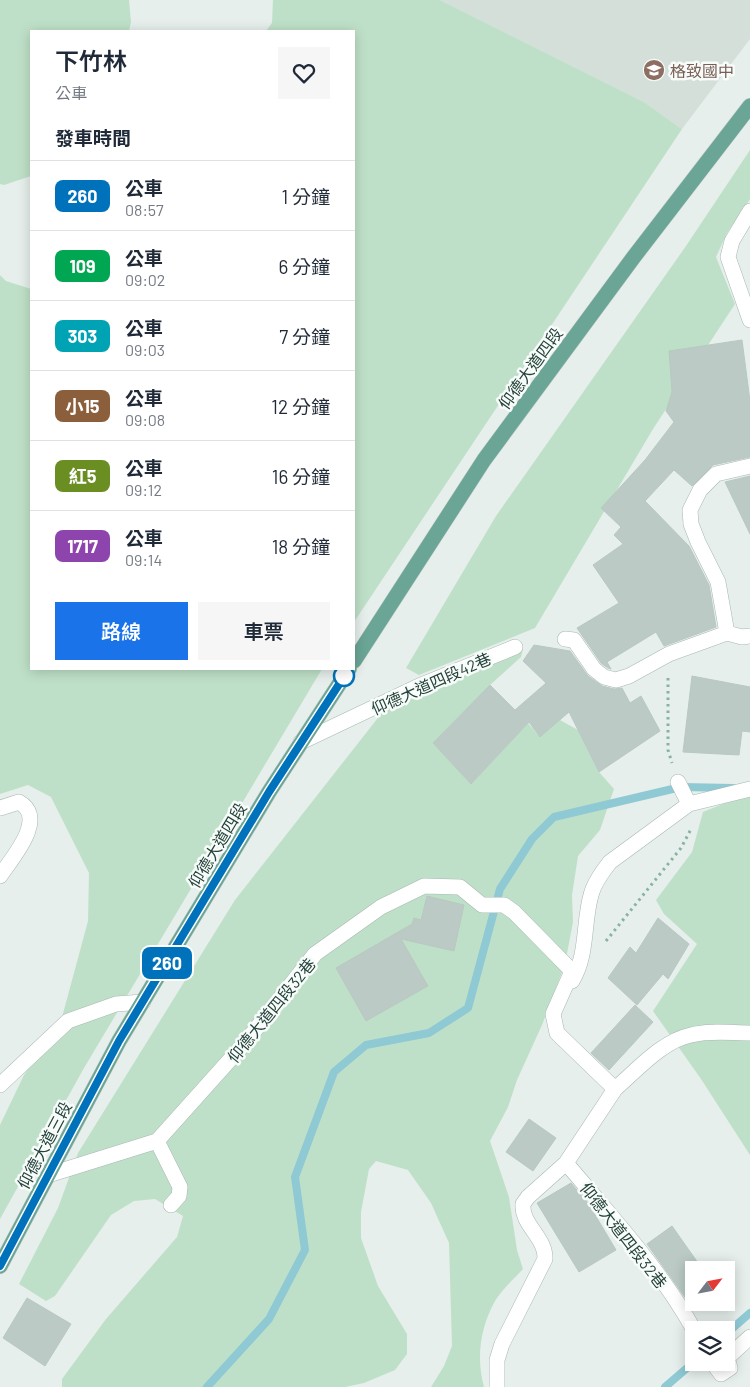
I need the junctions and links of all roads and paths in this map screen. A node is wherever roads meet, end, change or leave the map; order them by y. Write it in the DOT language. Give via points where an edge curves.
graph roads {
  1 [pos="750,106"];
  2 [pos="750,210"];
  3 [pos="750,320"];
  4 [pos="750,466"];
  5 [pos="727,633"];
  6 [pos="750,636"];
  7 [pos="565,639"];
  8 [pos="515,647"];
  9 [pos="669,654"];
  10 [pos="355,659"];
  11 [pos="348,670"];
  12 [pos="301,742"];
  13 [pos="678,782"];
  14 [pos="750,789"];
  15 [pos="688,801"];
  16 [pos="0,808"];
  17 [pos="0,876"];
  18 [pos="603,944"];
  19 [pos="143,1002"];
  20 [pos="553,1014"];
  21 [pos="750,1033"];
  22 [pos="119,1041"];
  23 [pos="0,1085"];
  24 [pos="614,1089"];
  25 [pos="157,1142"];
  26 [pos="566,1163"];
  27 [pos="48,1175"];
  28 [pos="171,1205"];
  29 [pos="0,1266"];
  30 [pos="689,1321"];
  31 [pos="750,1337"];
  32 [pos="735,1351"];
  33 [pos="497,1387"];
  1 -- 10 [label="main road, 仰德大道四段" via="484,460"];
  2 -- 3 [label="street" via="732,241 728,257"];
  4 -- 5 [label="street" via="716,474 700,490 690,510 698,542 718,582"];
  5 -- 6 [label="street"];
  5 -- 9 [label="street"];
  7 -- 9 [label="street" via="574,640 594,669 604,677 616,680"];
  8 -- 12 [label="street, 仰德大道四段42巷" via="419,686"];
  9 -- 13 [label="path" via="668,750"];
  11 -- 12 [label="main road, 仰德大道四段"];
  12 -- 19 [label="main road, 仰德大道四段"];
  13 -- 15 [label="street"];
  14 -- 15 [label="street"];
  15 -- 18 [label="path" via="692,814 689,834 681,848"];
  15 -- 20 [label="street" via="610,862 600,874 591,895 585,942 574,978"];
  16 -- 17 [label="street" via="19,802 31,815 30,826"];
  19 -- 22 [label="main road, 仰德大道四段"];
  19 -- 23 [label="street" via="116,1004 68,1021"];
  20 -- 24 [label="street" via="557,1032"];
  20 -- 25 [label="street, 仰德大道四段32巷" via="572,971 514,912 504,905 482,906 460,888 424,886 382,907 315,954 244,1044"];
  21 -- 24 [label="street" via="689,1035 668,1044"];
  22 -- 27 [label="main road, 仰德大道三段"];
  24 -- 26 [label="street"];
  25 -- 27 [label="street"];
  25 -- 28 [label="street" via="180,1187 179,1196"];
  26 -- 30 [label="street, 仰德大道四段32巷" via="633,1243"];
  26 -- 33 [label="street" via="523,1204 525,1218 545,1250 545,1259 502,1344 497,1360"];
  27 -- 29 [label="main road, 仰德大道三段"];
  31 -- 32 [label="street"];
}
